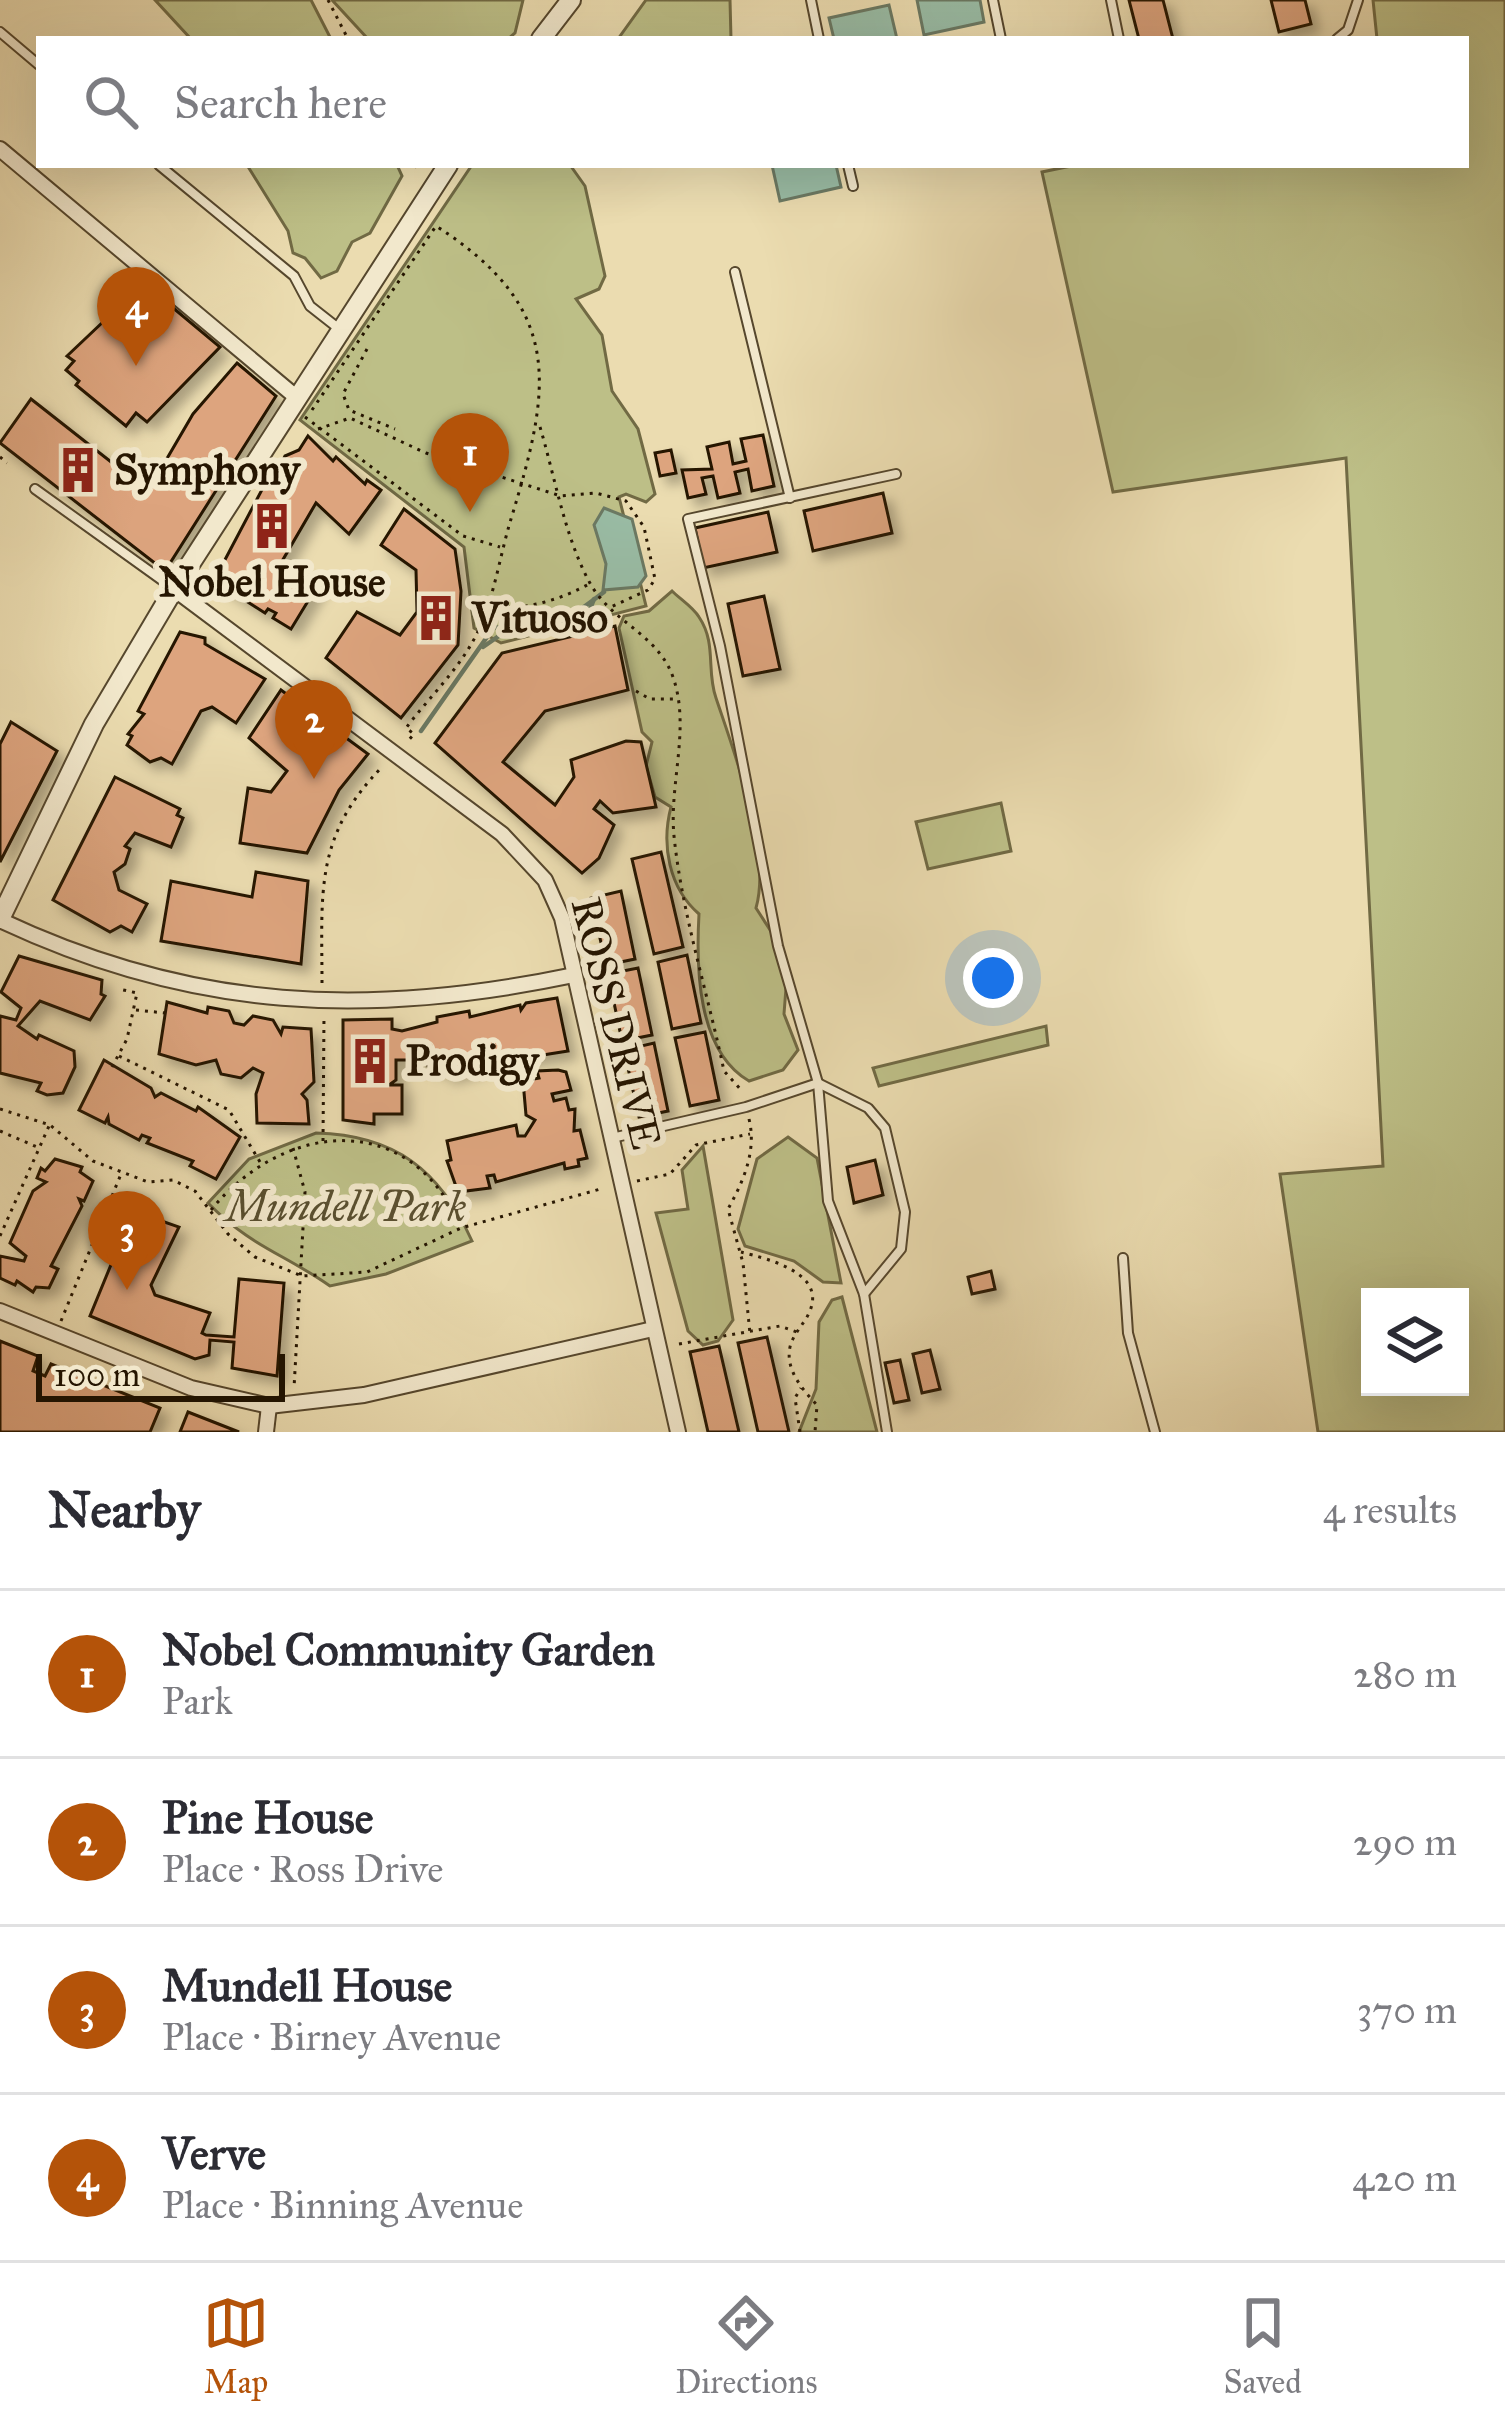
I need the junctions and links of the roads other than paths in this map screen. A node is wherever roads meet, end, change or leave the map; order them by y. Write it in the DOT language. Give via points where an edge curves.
graph roads {
  1 [pos="571,0"];
  2 [pos="811,0"];
  3 [pos="993,0"];
  4 [pos="1111,0"];
  5 [pos="1358,0"];
  6 [pos="0,32"];
  7 [pos="543,36"];
  8 [pos="818,36"];
  9 [pos="1000,36"];
  10 [pos="1118,36"];
  11 [pos="1341,36"];
  12 [pos="36,62"];
  13 [pos="0,149"];
  14 [pos="163,168"];
  15 [pos="446,168"];
  16 [pos="849,168"];
  17 [pos="853,186"];
  18 [pos="735,272"];
  19 [pos="340,328"];
  20 [pos="293,402"];
  21 [pos="896,474"];
  22 [pos="35,489"];
  23 [pos="790,498"];
  24 [pos="175,589"];
  25 [pos="0,920"];
  26 [pos="574,975"];
  27 [pos="818,1083"];
  28 [pos="611,1138"];
  29 [pos="1123,1258"];
  30 [pos="864,1294"];
  31 [pos="0,1311"];
  32 [pos="653,1329"];
  33 [pos="268,1406"];
  34 [pos="266,1432"];
  35 [pos="678,1432"];
  36 [pos="887,1432"];
  37 [pos="1155,1432"];
  1 -- 7 [label="street"];
  2 -- 8 [label="lane"];
  3 -- 9 [label="lane"];
  4 -- 10 [label="lane"];
  5 -- 11 [label="lane"];
  6 -- 12 [label="lane"];
  13 -- 20 [label="street"];
  14 -- 19 [label="lane" via="294,276 310,307"];
  15 -- 19 [label="street"];
  16 -- 17 [label="lane"];
  18 -- 23 [label="lane"];
  19 -- 20 [label="street"];
  20 -- 24 [label="street"];
  21 -- 23 [label="lane"];
  22 -- 24 [label="lane"];
  23 -- 27 [label="lane" via="688,519 721,646 778,946"];
  24 -- 25 [label="street" via="94,724"];
  24 -- 26 [label="street, ROSS DRIVE" via="525,854 562,918"];
  25 -- 26 [label="street" via="169,982 324,1003 460,997"];
  26 -- 28 [label="street, ROSS DRIVE"];
  27 -- 28 [label="lane"];
  27 -- 30 [label="lane" via="828,1202"];
  27 -- 30 [label="lane" via="868,1108 885,1128 904,1212 902,1249"];
  28 -- 32 [label="street, ROSS DRIVE"];
  29 -- 37 [label="lane" via="1128,1333"];
  30 -- 36 [label="lane"];
  31 -- 33 [label="street" via="191,1388"];
  32 -- 33 [label="street" via="364,1395"];
  32 -- 35 [label="street, ROSS DRIVE"];
  33 -- 34 [label="street"];
}
